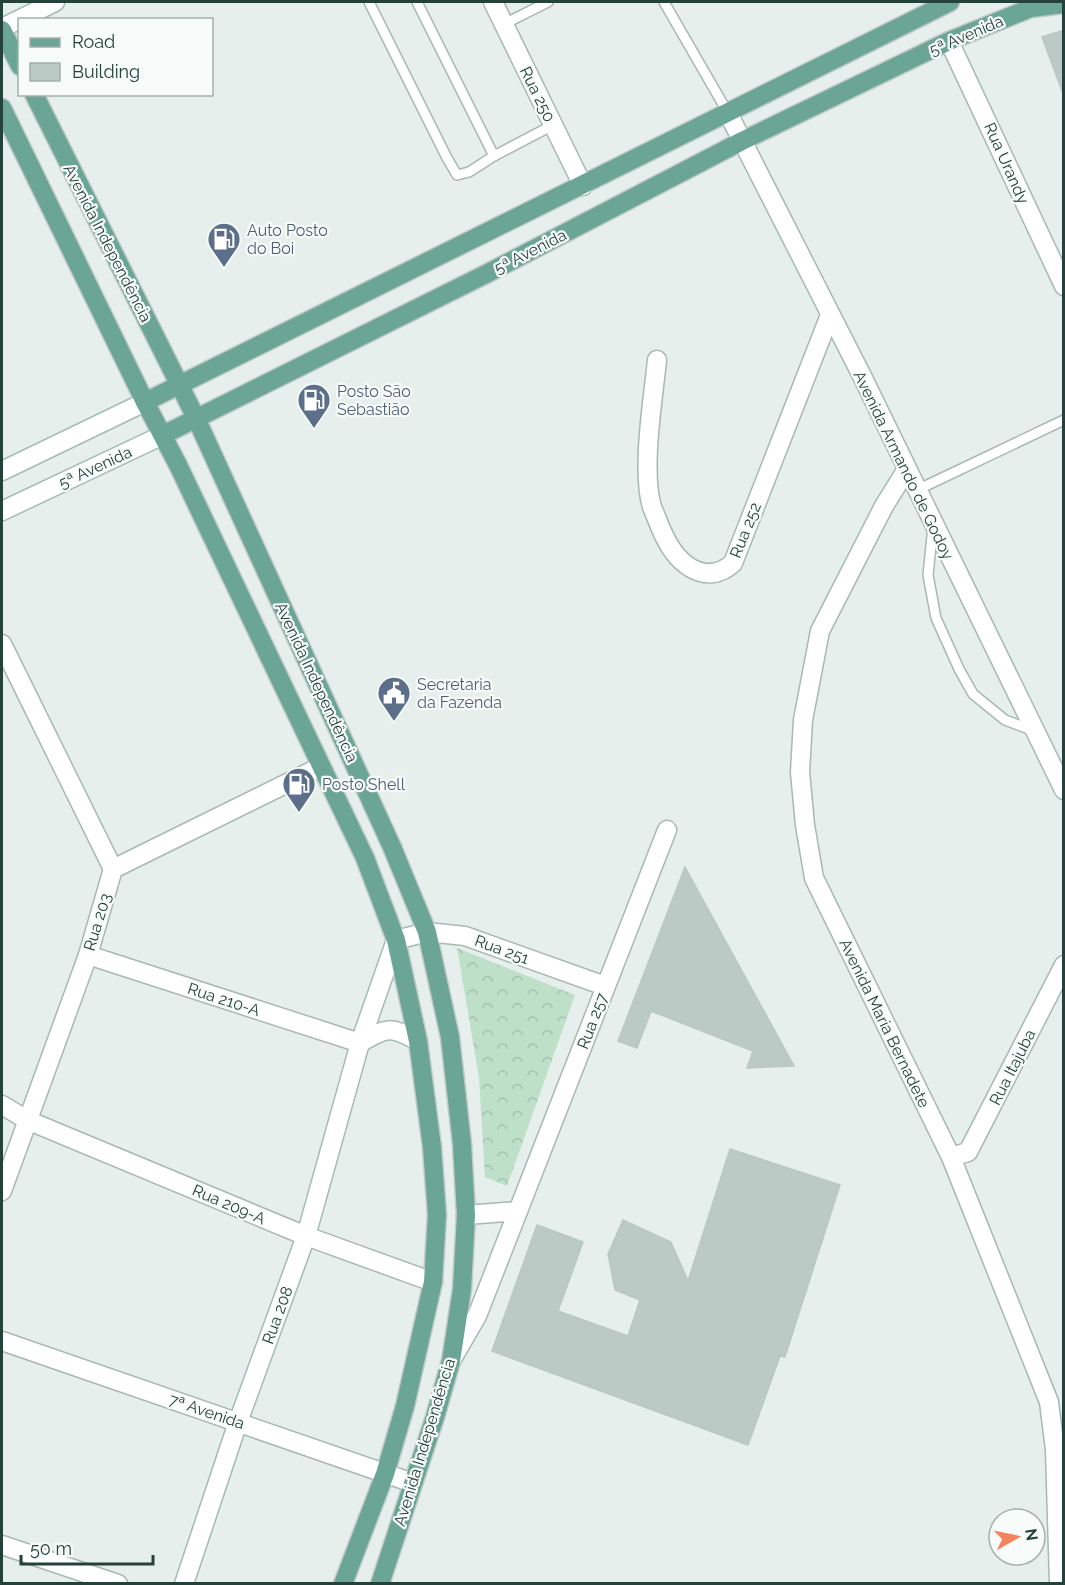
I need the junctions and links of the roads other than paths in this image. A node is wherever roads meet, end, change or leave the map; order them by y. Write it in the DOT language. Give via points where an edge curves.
graph roads {
  1 [pos="55,2"];
  2 [pos="369,2"];
  3 [pos="417,2"];
  4 [pos="493,2"];
  5 [pos="548,2"];
  6 [pos="664,2"];
  7 [pos="950,2"];
  8 [pos="1064,4"];
  9 [pos="24,18"];
  10 [pos="18,21"];
  11 [pos="504,24"];
  12 [pos="2,29"];
  13 [pos="949,41"];
  14 [pos="18,62"];
  15 [pos="35,96"];
  16 [pos="2,108"];
  17 [pos="728,112"];
  18 [pos="553,125"];
  19 [pos="742,141"];
  20 [pos="494,156"];
  21 [pos="583,186"];
  22 [pos="1064,286"];
  23 [pos="830,315"];
  24 [pos="657,360"];
  25 [pos="179,385"];
  26 [pos="145,402"];
  27 [pos="196,418"];
  28 [pos="1064,420"];
  29 [pos="163,435"];
  30 [pos="907,469"];
  31 [pos="2,471"];
  32 [pos="917,490"];
  33 [pos="2,511"];
  34 [pos="933,523"];
  35 [pos="2,644"];
  36 [pos="1034,731"];
  37 [pos="320,767"];
  38 [pos="1064,790"];
  39 [pos="667,830"];
  40 [pos="113,869"];
  41 [pos="428,932"];
  42 [pos="396,940"];
  43 [pos="88,955"];
  44 [pos="1064,966"];
  45 [pos="605,986"];
  46 [pos="418,1041"];
  47 [pos="360,1043"];
  48 [pos="2,1105"];
  49 [pos="27,1120"];
  50 [pos="951,1157"];
  51 [pos="2,1191"];
  52 [pos="518,1211"];
  53 [pos="466,1215"];
  54 [pos="306,1236"];
  55 [pos="433,1282"];
  56 [pos="2,1341"];
  57 [pos="451,1361"];
  58 [pos="405,1406"];
  59 [pos="435,1417"];
  60 [pos="238,1422"];
  61 [pos="1059,1444"];
  62 [pos="385,1474"];
  63 [pos="413,1483"];
  64 [pos="2,1545"];
  65 [pos="118,1584"];
  66 [pos="184,1584"];
  67 [pos="343,1584"];
  68 [pos="380,1584"];
  69 [pos="1059,1584"];
  1 -- 9 [label="street"];
  2 -- 20 [label="lane" via="457,175"];
  3 -- 20 [label="lane"];
  4 -- 11 [label="street, Rua 250"];
  5 -- 11 [label="lane"];
  6 -- 17 [label="lane"];
  7 -- 17 [label="main road"];
  8 -- 13 [label="main road, 5ª Avenida" via="1031,8"];
  10 -- 12 [label="street"];
  11 -- 18 [label="street, Rua 250"];
  12 -- 14 [label="main road"];
  13 -- 19 [label="main road, 5ª Avenida"];
  13 -- 22 [label="street, Rua Urandy"];
  15 -- 25 [label="main road, Avenida Independência"];
  16 -- 26 [label="main road, Avenida Independência"];
  17 -- 19 [label="street, Avenida Armando de Godoy"];
  17 -- 21 [label="main road"];
  18 -- 20 [label="lane"];
  18 -- 21 [label="street, Rua 250"];
  19 -- 23 [label="street, Avenida Armando de Godoy"];
  19 -- 27 [label="main road, 5ª Avenida"];
  21 -- 25 [label="main road"];
  23 -- 24 [label="street, Rua 252" via="733,563 723,572 694,570 679,560 652,506 647,469"];
  23 -- 30 [label="street, Avenida Armando de Godoy"];
  25 -- 26 [label="main road"];
  25 -- 27 [label="main road, Avenida Independência"];
  26 -- 29 [label="main road, Avenida Independência"];
  26 -- 31 [label="street"];
  27 -- 29 [label="main road, 5ª Avenida"];
  27 -- 41 [label="main road, Avenida Independência"];
  28 -- 32 [label="lane"];
  29 -- 33 [label="street, 5ª Avenida"];
  29 -- 37 [label="main road, Avenida Independência"];
  30 -- 32 [label="street, Avenida Armando de Godoy"];
  30 -- 50 [label="street, Avenida Maria Bernadete" via="820,631 803,720 800,772 814,878"];
  32 -- 34 [label="street, Avenida Armando de Godoy"];
  34 -- 36 [label="street, Avenida Armando de Godoy"];
  34 -- 36 [label="lane" via="928,575 936,618 959,669 973,694 1005,720"];
  35 -- 40 [label="street"];
  36 -- 38 [label="street, Avenida Armando de Godoy"];
  37 -- 40 [label="street"];
  37 -- 42 [label="main road, Avenida Independência" via="365,858"];
  39 -- 45 [label="street, Rua 257"];
  40 -- 43 [label="street, Rua 203"];
  41 -- 42 [label="street, Rua 251"];
  41 -- 45 [label="street, Rua 251" via="465,936"];
  41 -- 53 [label="main road, Avenida Independência" via="450,1037"];
  42 -- 46 [label="main road, Avenida Independência"];
  42 -- 47 [label="street, Rua 208"];
  43 -- 47 [label="street, Rua 210-A"];
  43 -- 49 [label="street, Rua 203"];
  44 -- 50 [label="street, Rua Itajuba" via="968,1152"];
  45 -- 52 [label="street, Rua 257"];
  46 -- 47 [label="street" via="400,1032 382,1030"];
  46 -- 55 [label="main road, Avenida Independência" via="437,1215"];
  47 -- 54 [label="street, Rua 208"];
  48 -- 49 [label="street, Rua 209-A"];
  49 -- 51 [label="street, Rua 203"];
  49 -- 54 [label="street, Rua 209-A"];
  50 -- 61 [label="street, Avenida Maria Bernadete" via="1049,1402"];
  52 -- 53 [label="street"];
  52 -- 57 [label="street, Rua 257" via="477,1316"];
  53 -- 57 [label="main road, Avenida Independência" via="462,1289"];
  54 -- 55 [label="street, Rua 209-A"];
  54 -- 60 [label="street, Rua 208"];
  55 -- 58 [label="main road, Avenida Independência"];
  56 -- 60 [label="street, 7ª Avenida"];
  57 -- 59 [label="main road, Avenida Independência"];
  58 -- 59 [label="main road"];
  58 -- 62 [label="main road, Avenida Independência"];
  59 -- 63 [label="main road, Avenida Independência"];
  60 -- 62 [label="street, 7ª Avenida"];
  60 -- 66 [label="street, Rua 208"];
  61 -- 69 [label="street, Avenida Maria Bernadete"];
  62 -- 63 [label="street, 7ª Avenida"];
  62 -- 67 [label="main road, Avenida Independência"];
  63 -- 68 [label="main road, Avenida Independência"];
  64 -- 65 [label="street"];
}
